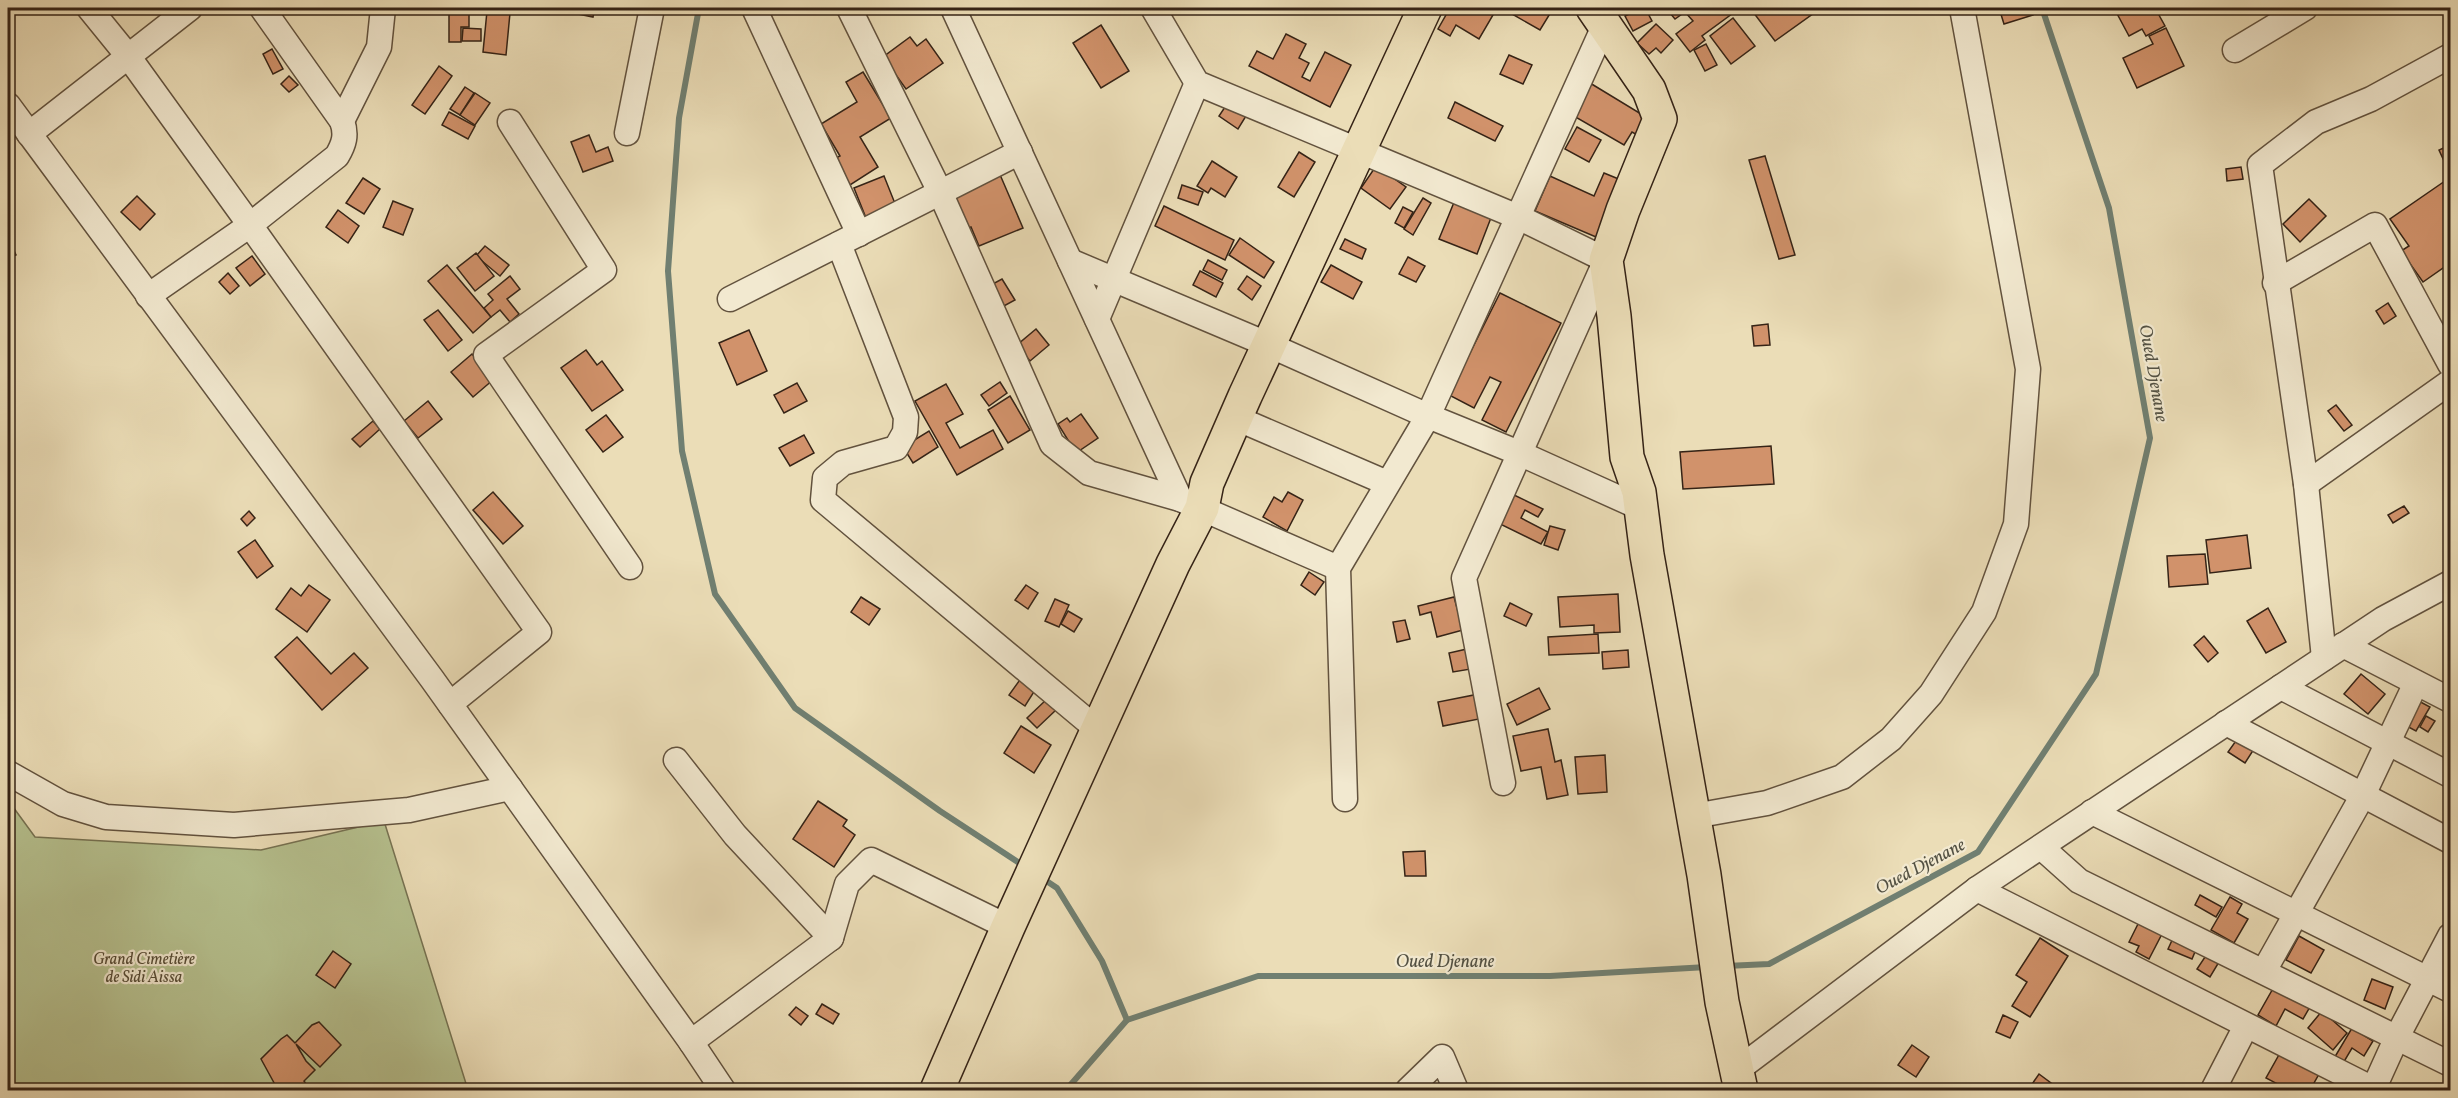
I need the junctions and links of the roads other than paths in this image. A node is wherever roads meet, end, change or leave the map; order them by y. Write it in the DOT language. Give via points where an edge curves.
graph roads {
  1 [pos="89,8"];
  2 [pos="190,8"];
  3 [pos="262,8"];
  4 [pos="383,8"];
  5 [pos="652,8"];
  6 [pos="754,8"];
  7 [pos="849,8"];
  8 [pos="953,8"];
  9 [pos="1153,8"];
  10 [pos="1425,8"];
  11 [pos="1962,8"];
  12 [pos="2305,8"];
  13 [pos="1599,16"];
  14 [pos="2235,50"];
  15 [pos="128,56"];
  16 [pos="2451,56"];
  17 [pos="1197,83"];
  18 [pos="8,105"];
  19 [pos="342,121"];
  20 [pos="510,122"];
  21 [pos="627,133"];
  22 [pos="29,134"];
  23 [pos="1359,150"];
  24 [pos="1020,152"];
  25 [pos="940,192"];
  26 [pos="1623,210"];
  27 [pos="1518,217"];
  28 [pos="250,225"];
  29 [pos="849,239"];
  30 [pos="1606,260"];
  31 [pos="1070,261"];
  32 [pos="1114,278"];
  33 [pos="2276,283"];
  34 [pos="148,296"];
  35 [pos="730,299"];
  36 [pos="1097,319"];
  37 [pos="1269,345"];
  38 [pos="2451,364"];
  39 [pos="2451,382"];
  40 [pos="1428,416"];
  41 [pos="1236,418"];
  42 [pos="1520,453"];
  43 [pos="1387,483"];
  44 [pos="2306,484"];
  45 [pos="1640,500"];
  46 [pos="1191,504"];
  47 [pos="630,567"];
  48 [pos="1338,568"];
  49 [pos="2450,584"];
  50 [pos="2334,652"];
  51 [pos="2416,683"];
  52 [pos="2281,687"];
  53 [pos="2451,700"];
  54 [pos="450,704"];
  55 [pos="2226,723"];
  56 [pos="1098,730"];
  57 [pos="2388,743"];
  58 [pos="676,760"];
  59 [pos="8,773"];
  60 [pos="2451,774"];
  61 [pos="1503,783"];
  62 [pos="510,788"];
  63 [pos="2363,795"];
  64 [pos="1345,798"];
  65 [pos="2092,813"];
  66 [pos="1694,816"];
  67 [pos="2451,840"];
  68 [pos="2041,847"];
  69 [pos="1977,889"];
  70 [pos="2298,914"];
  71 [pos="1012,920"];
  72 [pos="2451,936"];
  73 [pos="831,938"];
  74 [pos="2264,971"];
  75 [pos="2428,978"];
  76 [pos="2451,990"];
  77 [pos="2246,1026"];
  78 [pos="2397,1037"];
  79 [pos="691,1042"];
  80 [pos="2451,1064"];
  81 [pos="1738,1081"];
  82 [pos="724,1087"];
  83 [pos="2362,1088"];
  84 [pos="937,1090"];
  85 [pos="1408,1090"];
  86 [pos="1456,1090"];
  87 [pos="2213,1090"];
  1 -- 15 [label="street"];
  2 -- 15 [label="street"];
  3 -- 19 [label="street"];
  4 -- 19 [label="street" via="379,47"];
  5 -- 21 [label="street"];
  6 -- 29 [label="street"];
  7 -- 25 [label="street"];
  8 -- 24 [label="street"];
  9 -- 17 [label="street"];
  10 -- 23 [label="main road"];
  11 -- 66 [label="street" via="2028,369 2016,524 1984,612 1932,694 1891,739 1842,777 1767,802"];
  12 -- 14 [label="street"];
  13 -- 26 [label="main road" via="1649,90 1660,119"];
  13 -- 27 [label="street"];
  15 -- 22 [label="street"];
  15 -- 28 [label="street"];
  16 -- 33 [label="street" via="2371,99 2316,122 2260,165"];
  17 -- 23 [label="street"];
  17 -- 32 [label="street"];
  18 -- 22 [label="street"];
  19 -- 28 [label="street" via="346,132 337,156"];
  20 -- 47 [label="street" via="604,270 486,355"];
  22 -- 34 [label="street"];
  23 -- 27 [label="street"];
  23 -- 37 [label="main road"];
  24 -- 25 [label="street"];
  24 -- 31 [label="street"];
  25 -- 29 [label="street"];
  25 -- 46 [label="street" via="1052,444 1089,473"];
  26 -- 30 [label="main road"];
  26 -- 45 [label="main road" via="1642,416"];
  27 -- 30 [label="street"];
  27 -- 40 [label="street"];
  28 -- 34 [label="street"];
  28 -- 54 [label="street" via="539,632"];
  29 -- 35 [label="street"];
  29 -- 56 [label="street" via="906,417 905,432 896,448 843,463 825,478 823,500"];
  30 -- 42 [label="street"];
  30 -- 45 [label="main road" via="1627,457"];
  31 -- 32 [label="street"];
  31 -- 36 [label="street"];
  32 -- 36 [label="street"];
  32 -- 37 [label="street"];
  33 -- 38 [label="street" via="2375,225"];
  33 -- 44 [label="street"];
  34 -- 54 [label="street"];
  36 -- 46 [label="street"];
  37 -- 40 [label="street"];
  37 -- 41 [label="main road"];
  39 -- 44 [label="street"];
  40 -- 42 [label="street"];
  40 -- 43 [label="street"];
  41 -- 43 [label="street"];
  41 -- 46 [label="main road" via="1208,483"];
  42 -- 45 [label="street"];
  42 -- 61 [label="street" via="1464,578"];
  43 -- 48 [label="street"];
  44 -- 50 [label="street"];
  45 -- 66 [label="main road"];
  46 -- 48 [label="street"];
  46 -- 56 [label="main road" via="1173,564"];
  48 -- 64 [label="street"];
  49 -- 50 [label="street" via="2383,619"];
  50 -- 51 [label="street"];
  50 -- 52 [label="street"];
  51 -- 53 [label="street"];
  51 -- 57 [label="street"];
  52 -- 55 [label="street"];
  52 -- 57 [label="street"];
  54 -- 62 [label="street"];
  55 -- 63 [label="street"];
  55 -- 65 [label="street"];
  56 -- 71 [label="main road"];
  57 -- 60 [label="street"];
  57 -- 63 [label="street"];
  58 -- 73 [label="street" via="735,835"];
  59 -- 62 [label="street" via="63,804 106,817 234,825 409,810"];
  62 -- 79 [label="street"];
  63 -- 67 [label="street"];
  63 -- 70 [label="street"];
  65 -- 68 [label="street"];
  65 -- 70 [label="street"];
  66 -- 81 [label="main road"];
  68 -- 69 [label="street"];
  68 -- 74 [label="street" via="2079,881"];
  69 -- 77 [label="street"];
  69 -- 81 [label="street"];
  70 -- 74 [label="street"];
  70 -- 75 [label="street"];
  71 -- 73 [label="street" via="871,860 847,884"];
  71 -- 84 [label="main road"];
  72 -- 75 [label="street"];
  73 -- 79 [label="street"];
  74 -- 78 [label="street"];
  75 -- 76 [label="street"];
  75 -- 78 [label="street"];
  77 -- 83 [label="street"];
  77 -- 87 [label="street"];
  78 -- 80 [label="street"];
  78 -- 83 [label="street"];
  79 -- 82 [label="street"];
  85 -- 86 [label="street" via="1442,1057"];
}
